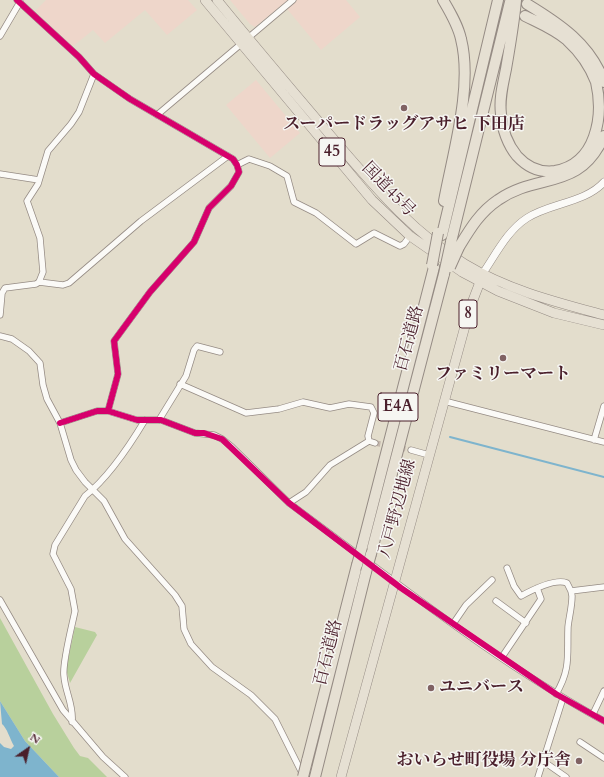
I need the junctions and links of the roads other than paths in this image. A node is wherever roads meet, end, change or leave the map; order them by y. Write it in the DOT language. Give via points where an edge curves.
graph roads {
  1 [pos="205,0"];
  2 [pos="217,0"];
  3 [pos="293,0"];
  4 [pos="443,0"];
  5 [pos="498,0"];
  6 [pos="512,1"];
  7 [pos="21,2"];
  8 [pos="527,4"];
  9 [pos="525,16"];
  10 [pos="0,36"];
  11 [pos="245,41"];
  12 [pos="94,74"];
  13 [pos="604,82"];
  14 [pos="157,115"];
  15 [pos="604,136"];
  16 [pos="228,156"];
  17 [pos="237,165"];
  18 [pos="0,174"];
  19 [pos="39,180"];
  20 [pos="604,182"];
  21 [pos="440,234"];
  22 [pos="410,236"];
  23 [pos="455,244"];
  24 [pos="481,277"];
  25 [pos="39,282"];
  26 [pos="0,314"];
  27 [pos="604,315"];
  28 [pos="604,325"];
  29 [pos="0,336"];
  30 [pos="220,352"];
  31 [pos="180,384"];
  32 [pos="444,401"];
  33 [pos="604,406"];
  34 [pos="108,411"];
  35 [pos="145,420"];
  36 [pos="159,420"];
  37 [pos="60,423"];
  38 [pos="594,440"];
  39 [pos="604,442"];
  40 [pos="411,450"];
  41 [pos="429,455"];
  42 [pos="93,490"];
  43 [pos="289,504"];
  44 [pos="507,568"];
  45 [pos="492,580"];
  46 [pos="394,582"];
  47 [pos="604,587"];
  48 [pos="537,588"];
  49 [pos="571,591"];
  50 [pos="0,600"];
  51 [pos="496,601"];
  52 [pos="526,623"];
  53 [pos="453,624"];
  54 [pos="502,657"];
  55 [pos="604,691"];
  56 [pos="556,694"];
  57 [pos="564,698"];
  58 [pos="593,714"];
  59 [pos="604,720"];
  60 [pos="72,722"];
  61 [pos="580,742"];
  62 [pos="604,758"];
  63 [pos="543,761"];
  64 [pos="315,775"];
  65 [pos="125,777"];
  66 [pos="304,777"];
  67 [pos="341,777"];
  68 [pos="538,777"];
  69 [pos="566,777"];
  1 -- 11 [label="main road, 国道45号 / 45"];
  2 -- 11 [label="main road, 国道45号 / 45"];
  3 -- 11 [label="street"];
  4 -- 21 [label="highway" via="461,38 466,85"];
  5 -- 21 [label="highway"];
  6 -- 9 [label="highway" via="501,98 505,136 524,164 543,171 565,169 578,162 590,150 598,133 598,87 589,66 570,43"];
  6 -- 23 [label="highway, 百石道路 / E4A"];
  7 -- 10 [label="street"];
  7 -- 12 [label="street"];
  8 -- 13 [label="highway" via="558,23 578,40 594,60"];
  11 -- 14 [label="street"];
  11 -- 22 [label="main road, 国道45号 / 45" via="368,194"];
  11 -- 24 [label="main road, 国道45号 / 45" via="396,211"];
  12 -- 14 [label="street"];
  12 -- 19 [label="street" via="79,112 48,151"];
  14 -- 16 [label="street"];
  15 -- 23 [label="highway" via="598,150 586,164 570,175 529,186 498,199"];
  16 -- 17 [label="street"];
  16 -- 25 [label="street" via="141,221 69,283 63,285"];
  17 -- 22 [label="street" via="249,159 283,172 290,181 294,202 316,213 356,244 374,234 400,246"];
  17 -- 34 [label="street" via="237,177 209,208 194,242 150,292 114,340 118,374"];
  18 -- 19 [label="street"];
  19 -- 25 [label="street" via="27,201 40,238 44,265"];
  20 -- 24 [label="street" via="585,195 538,212 518,225 504,241"];
  21 -- 66 [label="highway, 百石道路 / E4A, bridge" via="422,317"];
  22 -- 24 [label="main road, 国道45号 / 45" via="462,272"];
  23 -- 64 [label="highway, 百石道路 / E4A, bridge" via="439,292"];
  24 -- 27 [label="main road, 国道45号 / 45" via="535,296"];
  24 -- 28 [label="main road, 国道45号 / 45" via="532,305"];
  24 -- 32 [label="main road, 八戸野辺地線 / 8"];
  25 -- 26 [label="street" via="5,288 2,293"];
  29 -- 37 [label="street" via="12,339 29,350 40,363 47,399"];
  30 -- 31 [label="street" via="197,346 186,376"];
  31 -- 36 [label="street"];
  31 -- 43 [label="street" via="246,413 279,409 303,402 330,408 349,404 371,407 374,413 368,436 372,442 330,465 306,492"];
  32 -- 38 [label="street"];
  32 -- 41 [label="main road, 八戸野辺地線 / 8"];
  33 -- 38 [label="street"];
  34 -- 35 [label="street" via="130,419"];
  34 -- 37 [label="street" via="97,411"];
  35 -- 36 [label="street"];
  35 -- 42 [label="street" via="129,445"];
  36 -- 43 [label="street" via="195,433 222,439"];
  37 -- 42 [label="street" via="71,460"];
  38 -- 39 [label="street"];
  40 -- 41 [label="street"];
  41 -- 46 [label="main road, 八戸野辺地線 / 8"];
  42 -- 60 [label="street" via="85,496 60,535 53,554 66,577 75,603 64,676 73,714"];
  42 -- 66 [label="street" via="104,501 125,539 179,601 184,612 186,637 191,644 212,667 251,695 272,715"];
  43 -- 46 [label="street"];
  44 -- 48 [label="street" via="521,596"];
  45 -- 53 [label="street" via="466,605"];
  46 -- 53 [label="street"];
  46 -- 67 [label="main road, 八戸野辺地線 / 8"];
  47 -- 49 [label="street"];
  48 -- 49 [label="street" via="565,582"];
  48 -- 52 [label="street" via="542,599"];
  49 -- 56 [label="street" via="568,659 564,680"];
  50 -- 60 [label="street"];
  51 -- 52 [label="street"];
  52 -- 54 [label="street"];
  53 -- 54 [label="street"];
  54 -- 56 [label="street"];
  55 -- 58 [label="street"];
  56 -- 57 [label="street"];
  57 -- 58 [label="street"];
  57 -- 63 [label="street"];
  58 -- 59 [label="street"];
  60 -- 65 [label="street" via="103,758"];
  61 -- 62 [label="street"];
  63 -- 68 [label="street"];
  63 -- 69 [label="street"];
}
